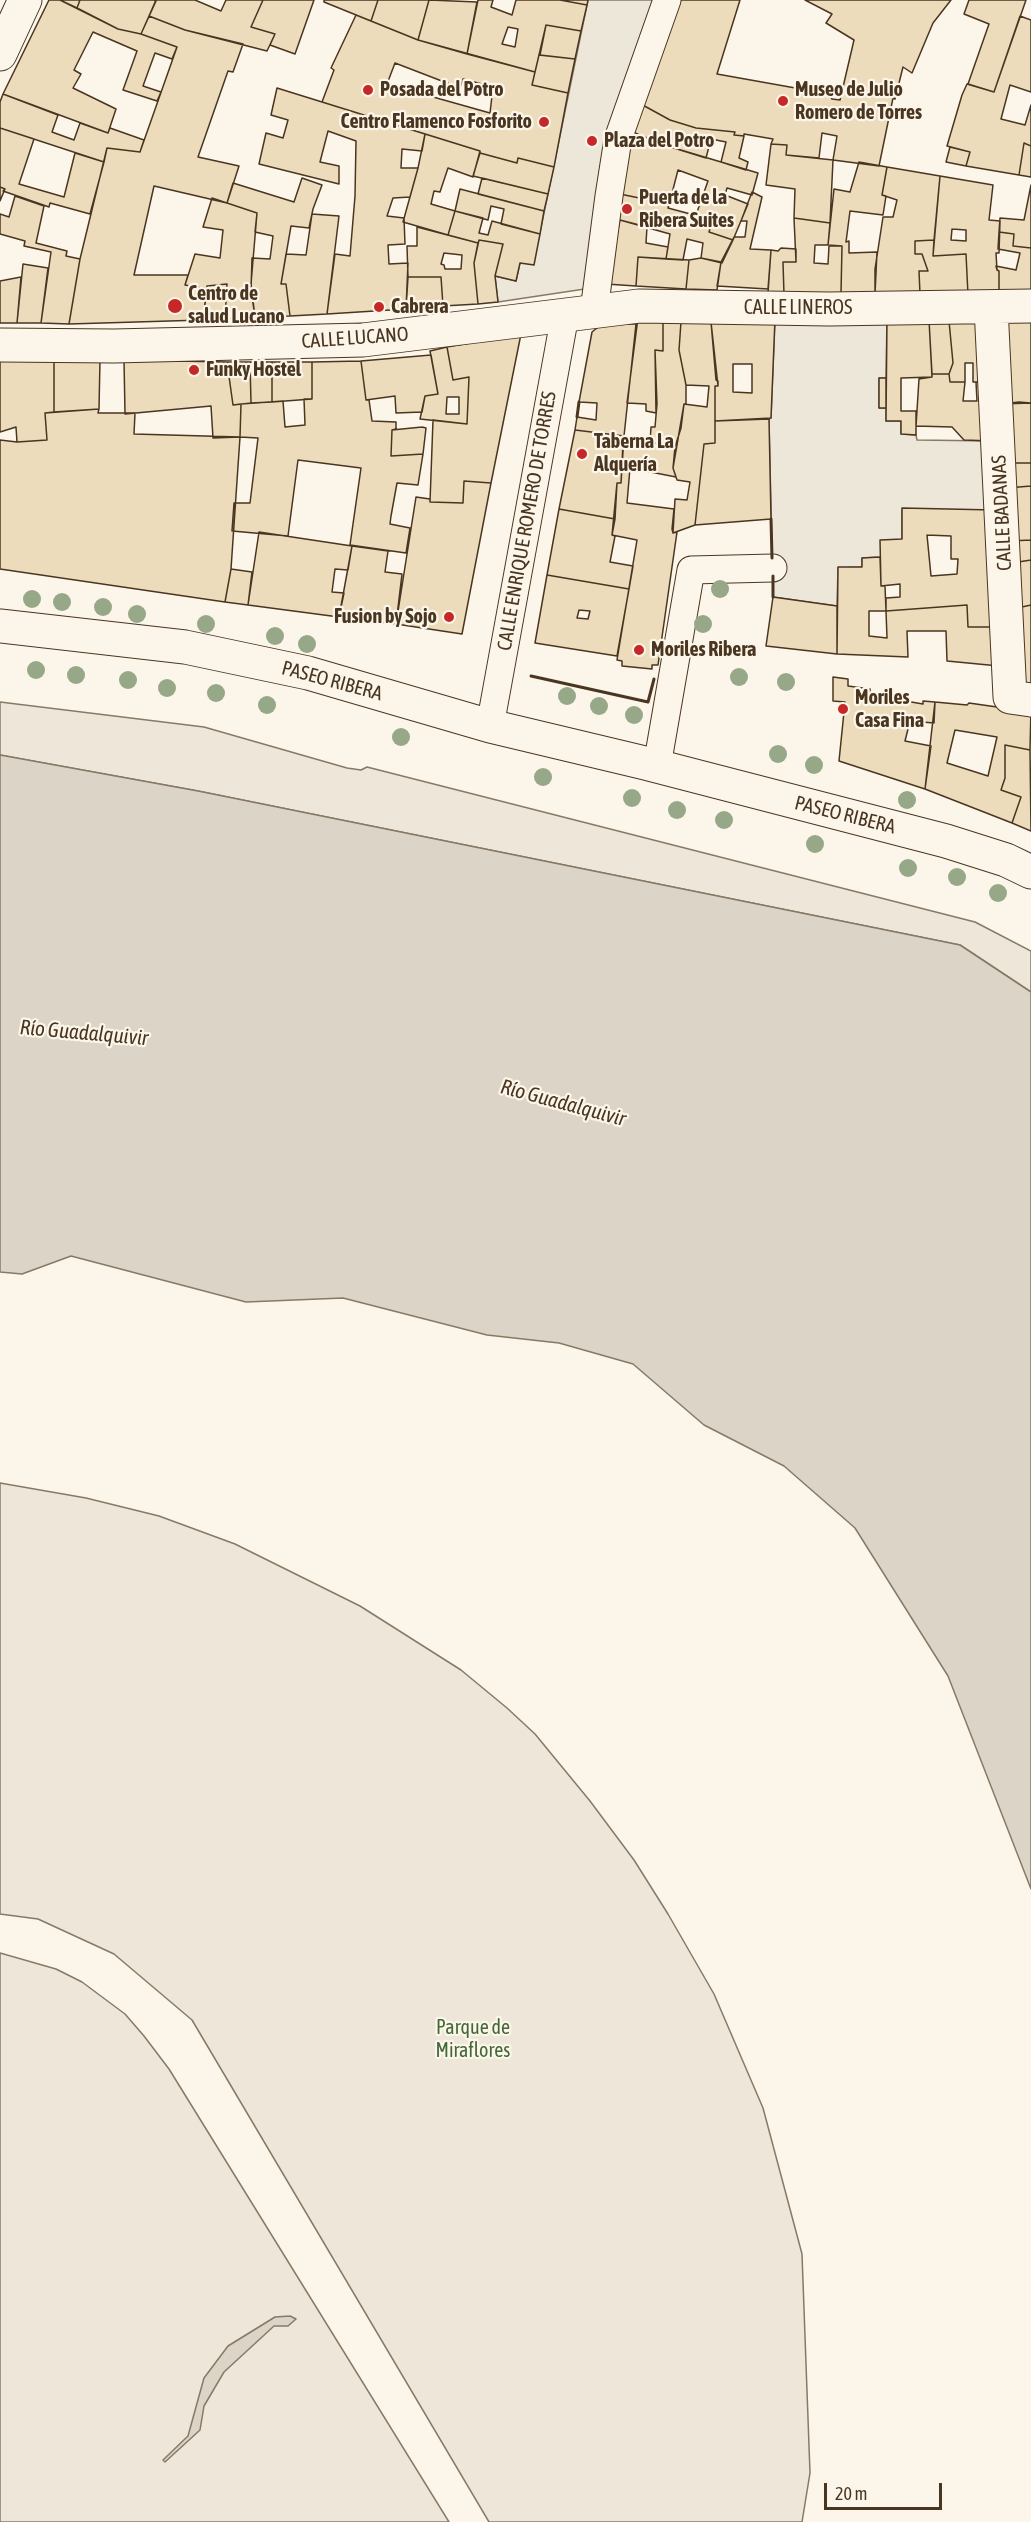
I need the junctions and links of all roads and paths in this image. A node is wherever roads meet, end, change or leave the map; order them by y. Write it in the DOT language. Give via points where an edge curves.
graph roads {
  1 [pos="26,0"];
  2 [pos="667,0"];
  3 [pos="0,54"];
  4 [pos="1031,306"];
  5 [pos="992,307"];
  6 [pos="580,313"];
  7 [pos="0,345"];
  8 [pos="773,568"];
  9 [pos="0,626"];
  10 [pos="1031,700"];
  11 [pos="490,726"];
  12 [pos="657,766"];
  13 [pos="1031,872"];
  1 -- 3 [label="street"];
  2 -- 6 [label="street" via="618,139 609,196"];
  4 -- 5 [label="street, CALLE LINEROS"];
  5 -- 6 [label="street, CALLE LINEROS" via="639,306"];
  5 -- 10 [label="street, CALLE BADANAS" via="1010,697"];
  6 -- 7 [label="street, CALLE LUCANO" via="363,340"];
  6 -- 11 [label="street, CALLE ENRIQUE ROMERO DE TORRES"];
  8 -- 12 [label="street" via="691,570"];
  9 -- 11 [label="street, PASEO RIBERA" via="185,647 308,672"];
  11 -- 12 [label="street, PASEO RIBERA"];
  12 -- 13 [label="street, PASEO RIBERA" via="946,841"];
}
